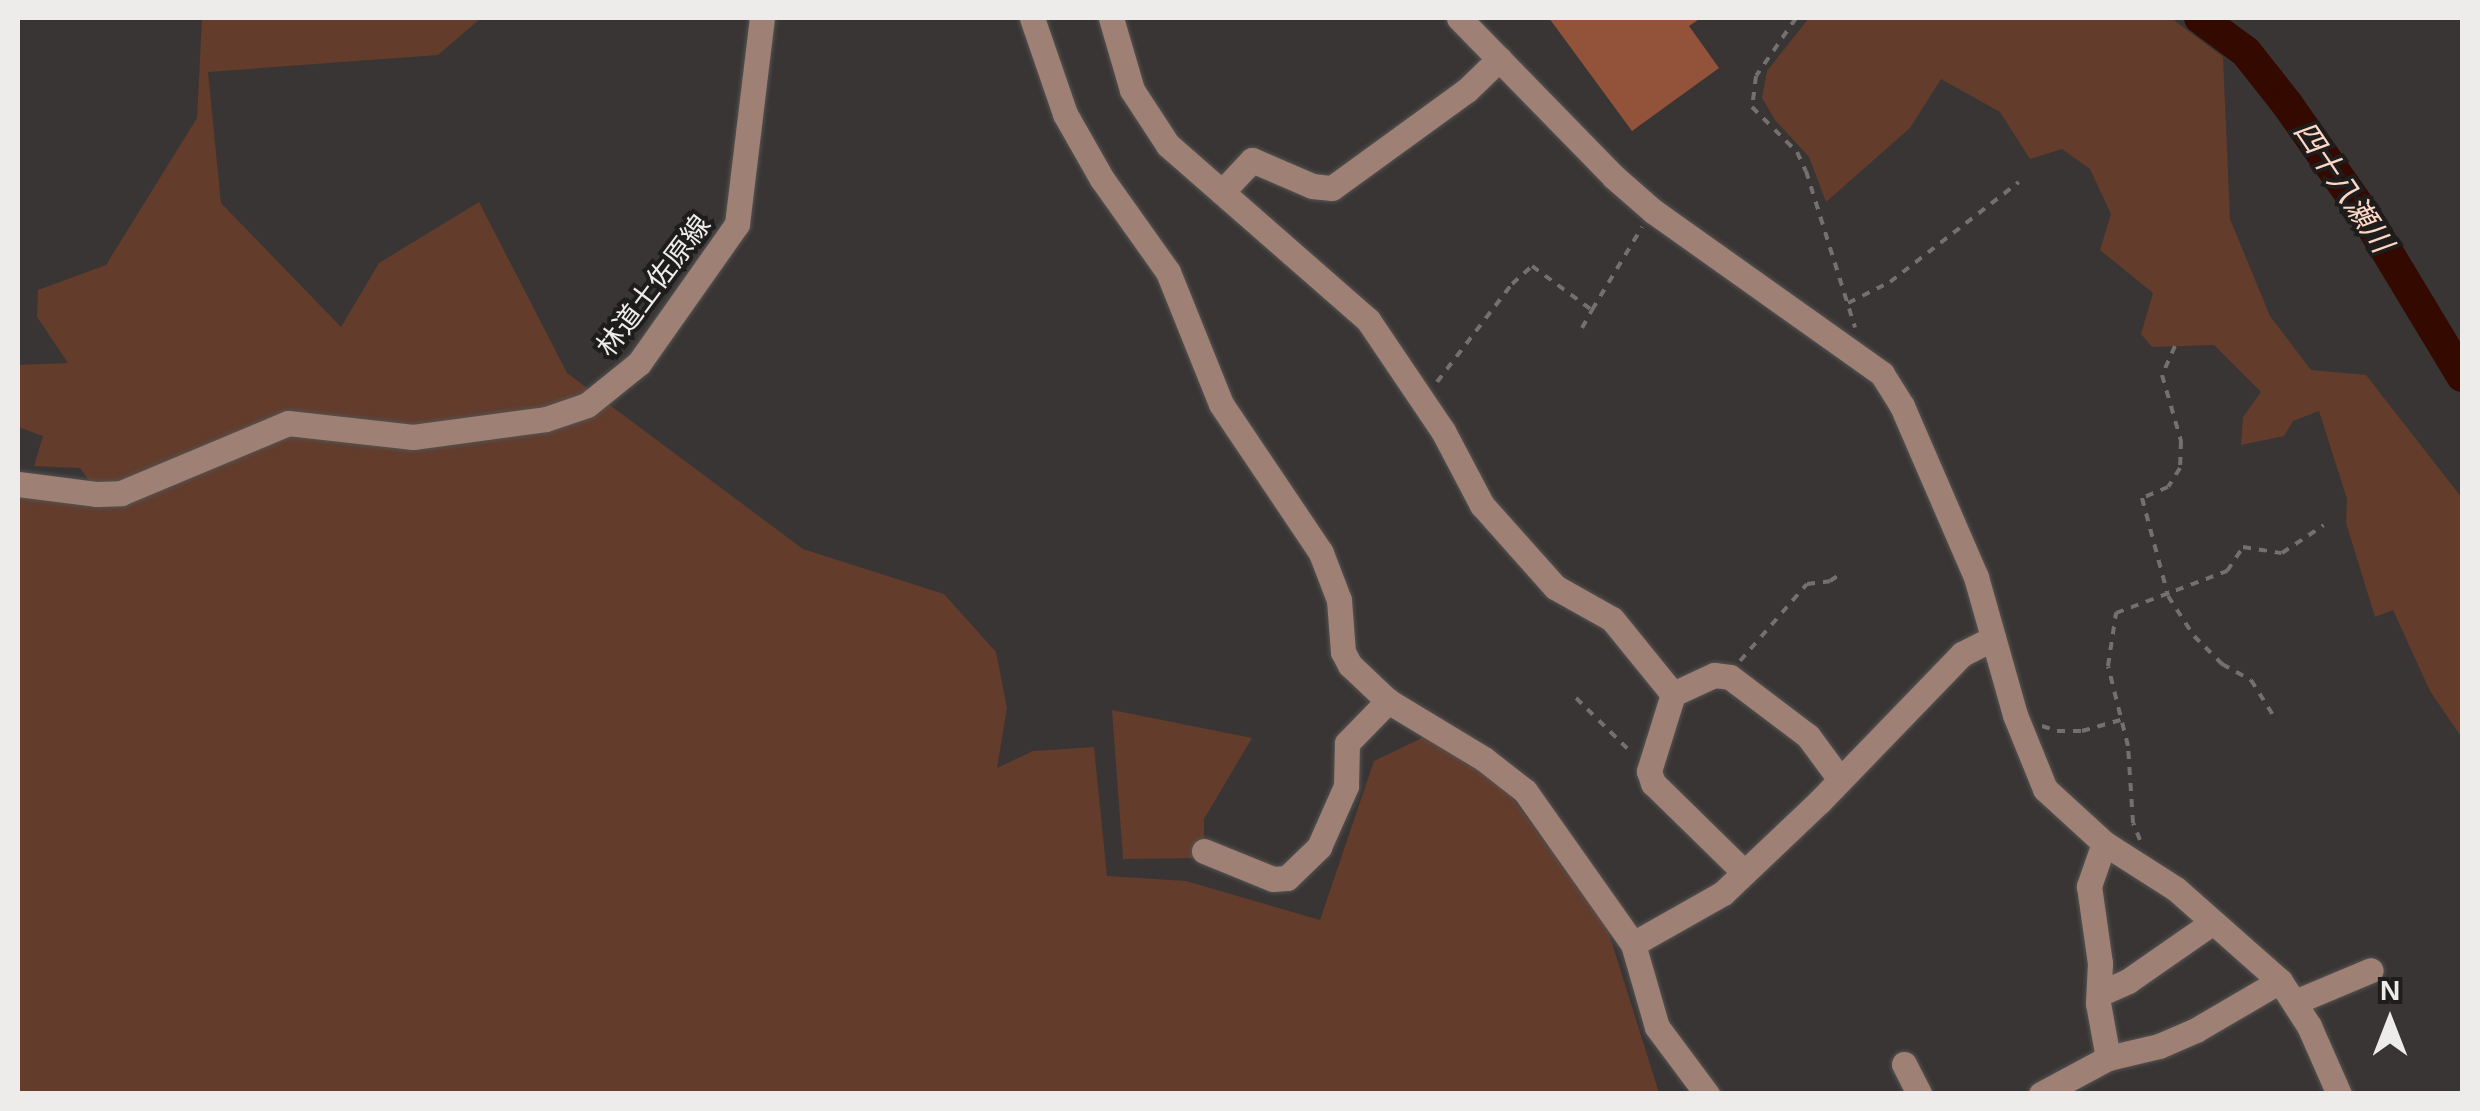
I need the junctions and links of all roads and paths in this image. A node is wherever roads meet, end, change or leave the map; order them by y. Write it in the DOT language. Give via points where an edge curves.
graph roads {
  1 [pos="762,18"];
  2 [pos="1032,18"];
  3 [pos="1112,18"];
  4 [pos="1459,18"];
  5 [pos="1796,18"];
  6 [pos="1500,59"];
  7 [pos="2018,182"];
  8 [pos="1222,192"];
  9 [pos="1653,210"];
  10 [pos="1847,303"];
  11 [pos="1592,310"];
  12 [pos="1855,327"];
  13 [pos="1582,328"];
  14 [pos="2175,346"];
  15 [pos="1423,400"];
  16 [pos="18,484"];
  17 [pos="2324,525"];
  18 [pos="1842,573"];
  19 [pos="2168,596"];
  20 [pos="1994,638"];
  21 [pos="1730,677"];
  22 [pos="1673,694"];
  23 [pos="1576,698"];
  24 [pos="1388,701"];
  25 [pos="2014,715"];
  26 [pos="2274,715"];
  27 [pos="2120,720"];
  28 [pos="1649,771"];
  29 [pos="1840,778"];
  30 [pos="2104,844"];
  31 [pos="2144,845"];
  32 [pos="1204,851"];
  33 [pos="1744,872"];
  34 [pos="2212,922"];
  35 [pos="1634,944"];
  36 [pos="2371,970"];
  37 [pos="2280,981"];
  38 [pos="2099,994"];
  39 [pos="2296,1002"];
  40 [pos="2108,1058"];
  41 [pos="1904,1064"];
  42 [pos="1707,1094"];
  43 [pos="1919,1094"];
  44 [pos="2041,1094"];
  45 [pos="2339,1094"];
  1 -- 16 [label="street, 林道土佐原線" via="736,224 640,364 587,405 546,420 413,437 288,423 121,493"];
  2 -- 24 [label="street" via="1065,114 1168,272 1221,404 1321,553 1340,600 1343,652"];
  3 -- 8 [label="street" via="1132,90 1148,120"];
  4 -- 6 [label="street"];
  5 -- 10 [label="path" via="1756,76 1752,107 1806,170"];
  6 -- 8 [label="street" via="1332,188 1252,160"];
  6 -- 9 [label="street"];
  7 -- 10 [label="path" via="1890,282"];
  8 -- 15 [label="street" via="1368,320"];
  9 -- 11 [label="path"];
  9 -- 20 [label="street" via="1882,374 1976,577"];
  10 -- 12 [label="path"];
  11 -- 13 [label="path"];
  11 -- 15 [label="path" via="1532,266"];
  14 -- 19 [label="path" via="2162,375 2181,441 2180,468 2168,487 2142,498"];
  15 -- 22 [label="street" via="1482,505 1555,588 1612,620"];
  17 -- 19 [label="path" via="2282,553 2243,548 2227,572"];
  18 -- 21 [label="path" via="1795,595"];
  19 -- 26 [label="path" via="2194,636 2222,664 2251,680"];
  19 -- 27 [label="path" via="2116,613 2108,666"];
  20 -- 25 [label="street"];
  20 -- 29 [label="street" via="1962,654"];
  21 -- 22 [label="street" via="1714,676"];
  21 -- 29 [label="street" via="1808,736"];
  22 -- 28 [label="street"];
  23 -- 28 [label="path"];
  24 -- 32 [label="street" via="1347,743 1346,786 1319,847 1287,878 1273,879"];
  24 -- 35 [label="street" via="1525,792"];
  25 -- 27 [label="path" via="2056,731"];
  25 -- 30 [label="street" via="2045,789"];
  27 -- 31 [label="path" via="2133,823"];
  28 -- 33 [label="street" via="1667,800"];
  29 -- 33 [label="street"];
  30 -- 34 [label="street" via="2176,889"];
  30 -- 38 [label="street" via="2089,886"];
  33 -- 35 [label="street" via="1723,893"];
  34 -- 37 [label="street"];
  34 -- 38 [label="street"];
  35 -- 42 [label="street" via="1656,1027"];
  36 -- 39 [label="street"];
  37 -- 39 [label="street"];
  37 -- 40 [label="street" via="2196,1030"];
  38 -- 40 [label="street"];
  39 -- 45 [label="street"];
  40 -- 44 [label="street"];
  41 -- 43 [label="street"];
}
